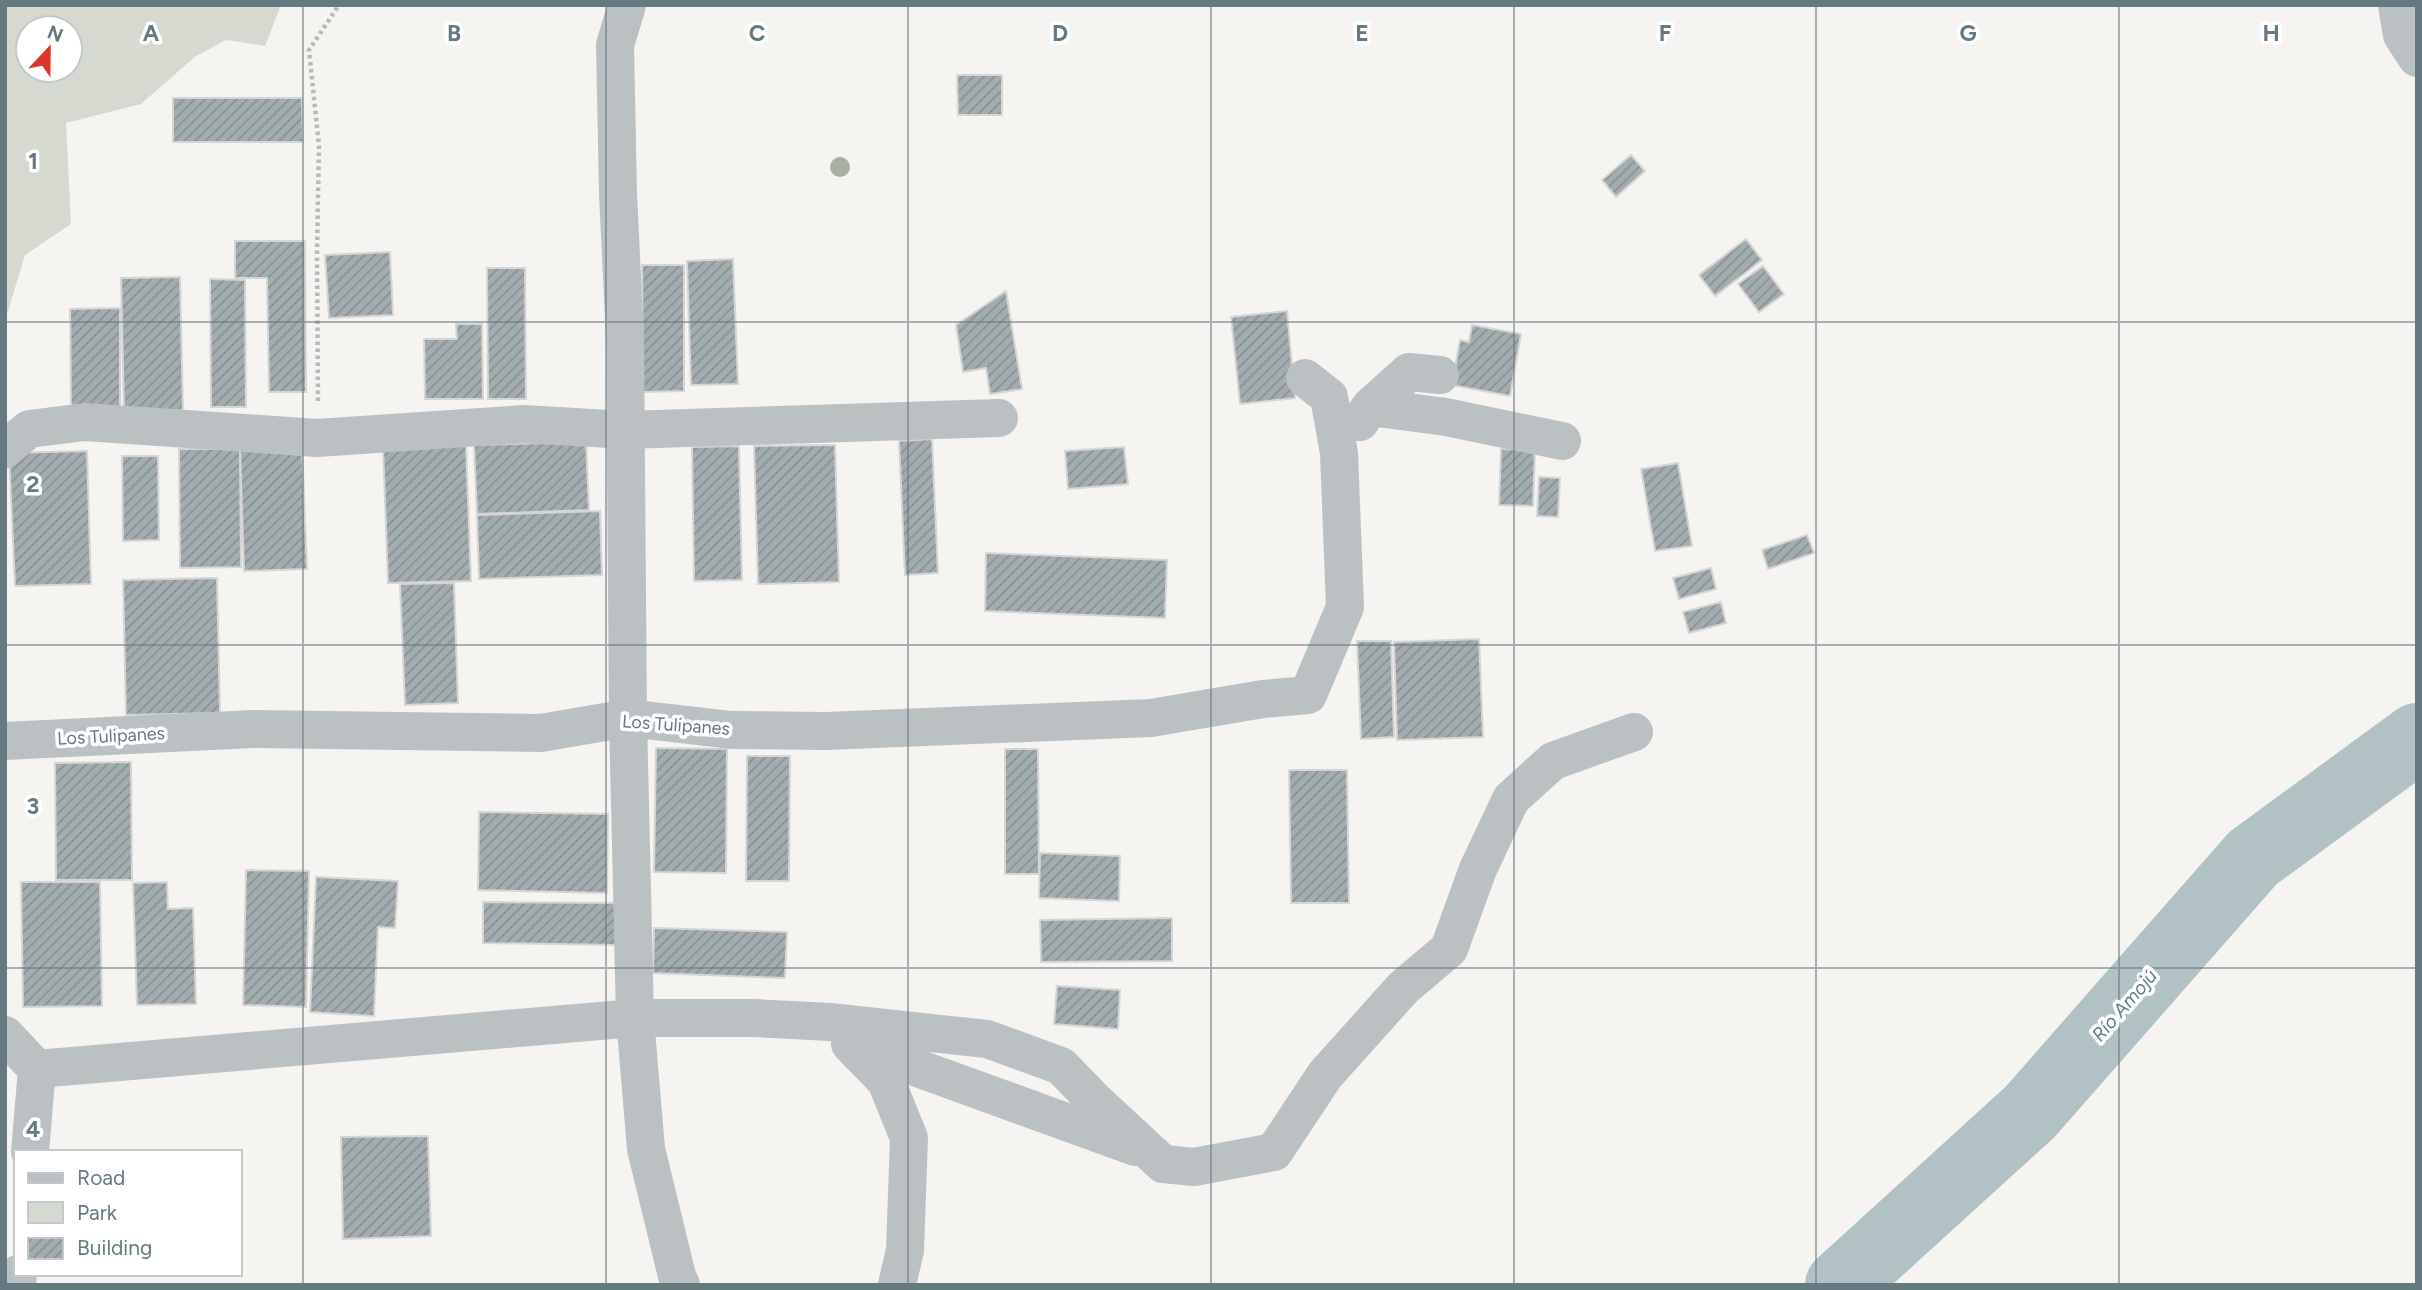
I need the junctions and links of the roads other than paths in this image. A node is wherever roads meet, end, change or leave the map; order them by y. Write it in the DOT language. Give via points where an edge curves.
graph roads {
  1 [pos="627,5"];
  2 [pos="2397,5"];
  3 [pos="2417,58"];
  4 [pos="1440,374"];
  5 [pos="1305,378"];
  6 [pos="1370,407"];
  7 [pos="999,418"];
  8 [pos="626,430"];
  9 [pos="1562,441"];
  10 [pos="5,449"];
  11 [pos="1339,453"];
  12 [pos="628,718"];
  13 [pos="1634,732"];
  14 [pos="5,741"];
  15 [pos="635,1018"];
  16 [pos="830,1022"];
  17 [pos="5,1035"];
  18 [pos="37,1069"];
  19 [pos="30,1150"];
  20 [pos="1150,1153"];
  21 [pos="681,1285"];
  22 [pos="897,1285"];
  1 -- 8 [label="street" via="615,45"];
  2 -- 3 [label="street" via="2402,35"];
  4 -- 6 [label="street" via="1409,372"];
  5 -- 11 [label="street" via="1329,397"];
  6 -- 9 [label="street"];
  6 -- 11 [label="street"];
  7 -- 8 [label="street"];
  8 -- 10 [label="street" via="524,424 317,438 85,422 29,429"];
  8 -- 12 [label="street"];
  11 -- 12 [label="street, Los Tulipanes" via="1345,607 1308,695 1151,718 826,730 730,730"];
  12 -- 14 [label="street, Los Tulipanes" via="541,733 253,729"];
  12 -- 15 [label="street"];
  13 -- 20 [label="street" via="1553,761 1511,799 1478,869 1449,949 1403,988 1325,1075 1274,1152 1194,1167 1163,1164"];
  15 -- 16 [label="street"];
  15 -- 18 [label="street"];
  15 -- 21 [label="street" via="646,1149"];
  16 -- 20 [label="street" via="909,1065"];
  16 -- 20 [label="street" via="987,1039 1061,1066"];
  16 -- 22 [label="street" via="886,1081 909,1138 905,1250"];
  17 -- 18 [label="street"];
  18 -- 19 [label="street"];
}
